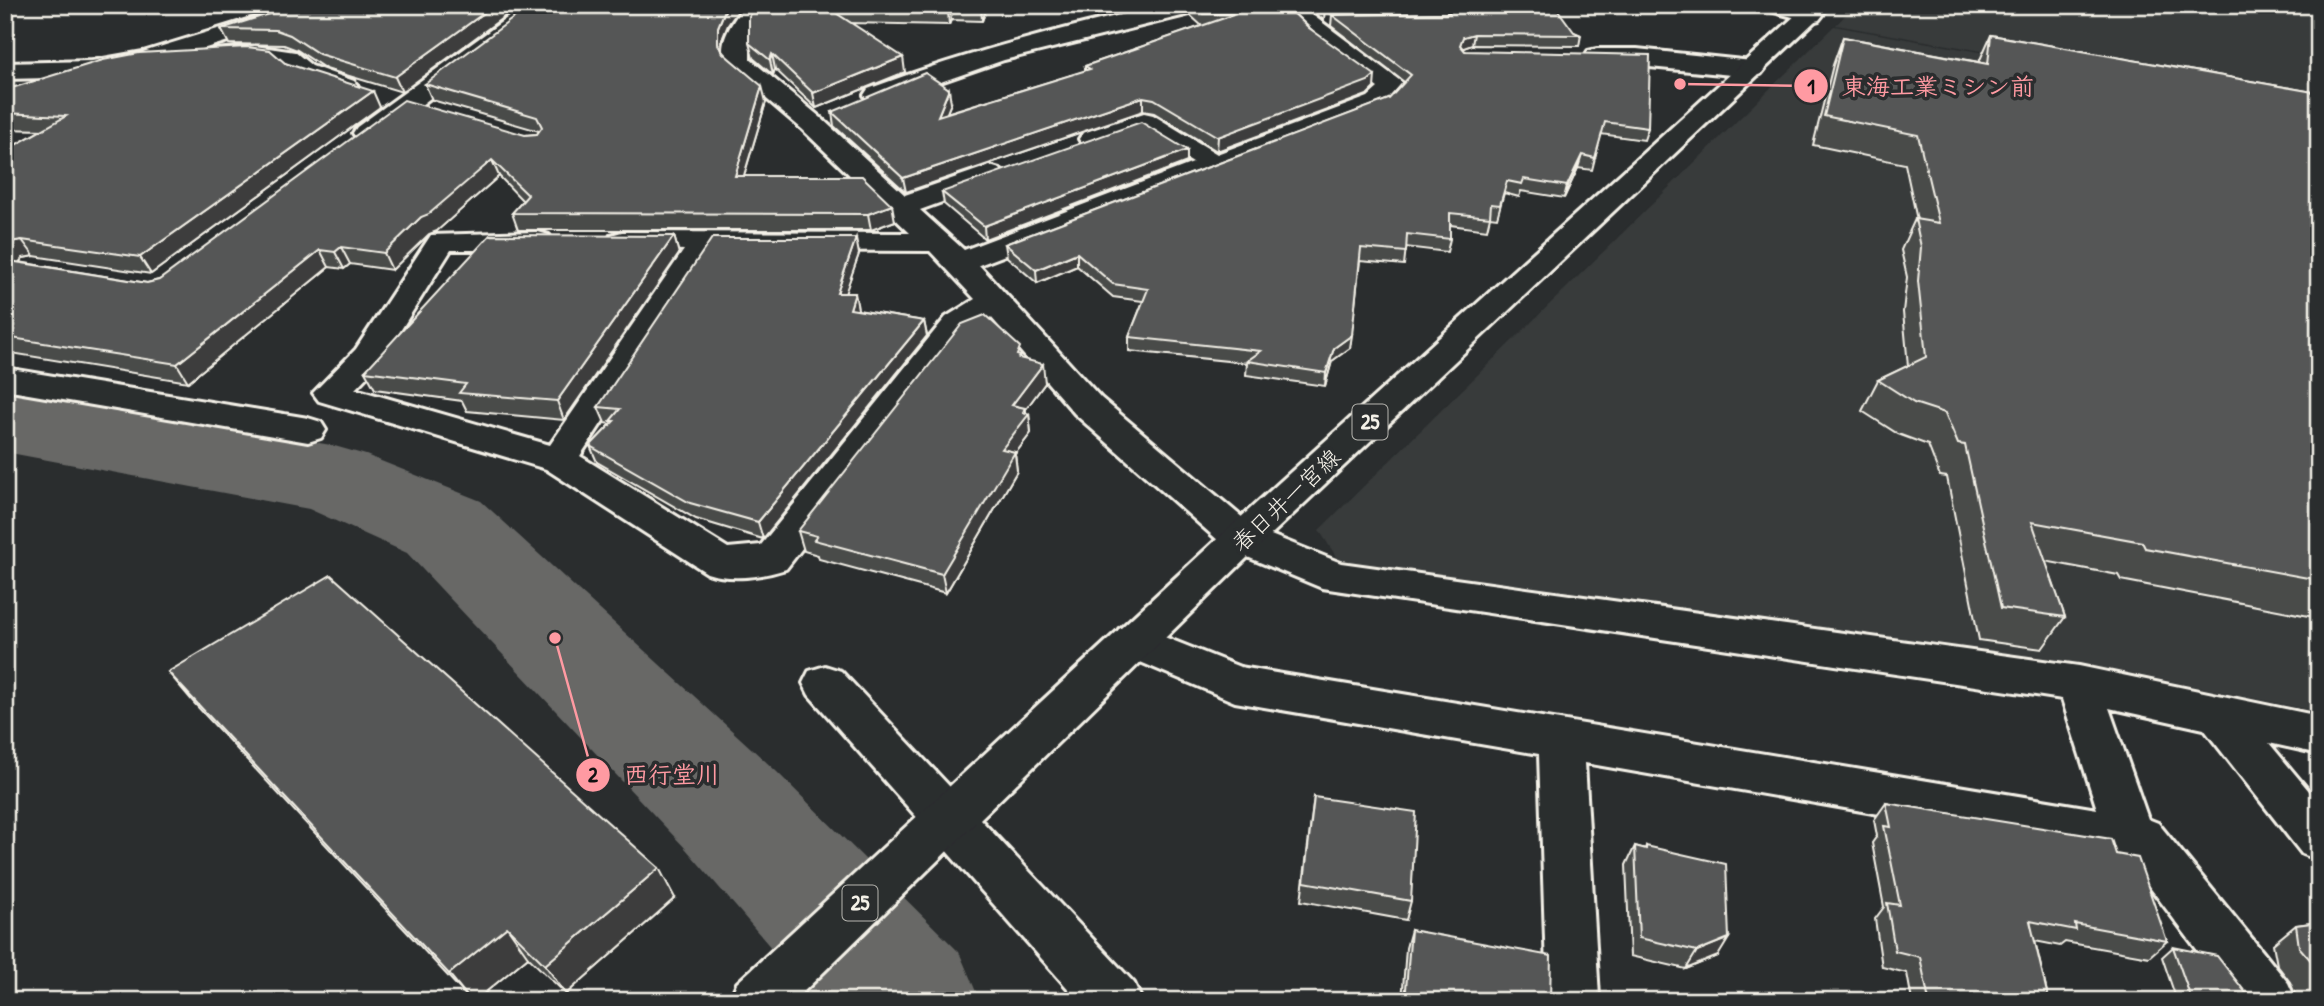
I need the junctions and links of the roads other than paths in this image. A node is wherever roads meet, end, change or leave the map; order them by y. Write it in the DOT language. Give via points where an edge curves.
graph roads {
  1 [pos="321,5"];
  2 [pos="540,5"];
  3 [pos="757,5"];
  4 [pos="1198,5"];
  5 [pos="1285,5"];
  6 [pos="1775,5"];
  7 [pos="1816,10"];
  8 [pos="1568,56"];
  9 [pos="147,59"];
  10 [pos="1752,69"];
  11 [pos="5,71"];
  12 [pos="395,102"];
  13 [pos="832,114"];
  14 [pos="349,146"];
  15 [pos="1067,148"];
  16 [pos="1215,164"];
  17 [pos="1016,166"];
  18 [pos="900,207"];
  19 [pos="705,242"];
  20 [pos="948,252"];
  21 [pos="994,301"];
  22 [pos="5,379"];
  23 [pos="308,430"];
  24 [pos="559,460"];
  25 [pos="1242,540"];
  26 [pos="1134,641"];
  27 [pos="825,683"];
  28 [pos="2079,684"];
  29 [pos="2218,713"];
  30 [pos="2319,734"];
  31 [pos="1561,740"];
  32 [pos="937,831"];
  33 [pos="2129,835"];
  34 [pos="2319,839"];
  35 [pos="1578,999"];
  36 [pos="755,1001"];
  37 [pos="1115,1001"];
  38 [pos="2269,1001"];
  1 -- 9 [label="street"];
  2 -- 12 [label="street"];
  3 -- 13 [label="street" via="738,31 737,61"];
  4 -- 13 [label="street" via="939,70"];
  5 -- 16 [label="street" via="1394,88 1377,103"];
  6 -- 7 [label="street"];
  7 -- 10 [label="street, 春日井一宮線 / 25"];
  8 -- 10 [label="street" via="1637,56"];
  9 -- 11 [label="street" via="92,69"];
  9 -- 12 [label="street" via="255,53 286,57 303,71"];
  10 -- 25 [label="street, 春日井一宮線 / 25"];
  12 -- 14 [label="street"];
  13 -- 18 [label="street"];
  15 -- 16 [label="street" via="1144,121"];
  16 -- 20 [label="street"];
  17 -- 18 [label="street"];
  18 -- 20 [label="street"];
  19 -- 20 [label="street"];
  19 -- 24 [label="street"];
  19 -- 24 [label="street" via="442,241 368,356 331,393"];
  20 -- 21 [label="street"];
  21 -- 24 [label="street" via="958,324 772,559 721,563"];
  21 -- 25 [label="street" via="1088,406"];
  22 -- 23 [label="street"];
  25 -- 26 [label="street, 春日井一宮線 / 25"];
  25 -- 28 [label="street" via="1336,577"];
  26 -- 31 [label="street" via="1235,684"];
  26 -- 32 [label="street, 春日井一宮線 / 25"];
  27 -- 32 [label="street"];
  28 -- 29 [label="street"];
  28 -- 33 [label="street"];
  29 -- 30 [label="street"];
  29 -- 34 [label="street"];
  31 -- 33 [label="street"];
  31 -- 35 [label="street"];
  32 -- 36 [label="street, 春日井一宮線 / 25"];
  32 -- 37 [label="street"];
  33 -- 38 [label="street" via="2141,838"];
}
